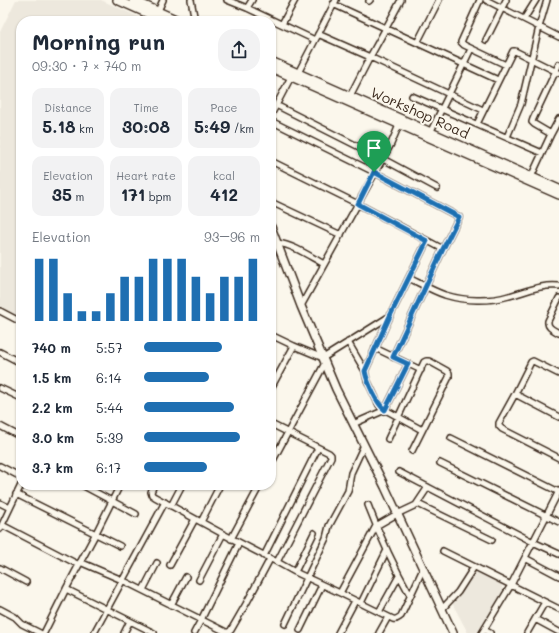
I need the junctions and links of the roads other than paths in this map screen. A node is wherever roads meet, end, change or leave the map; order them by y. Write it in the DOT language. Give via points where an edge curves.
graph roads {
  1 [pos="117,0"];
  2 [pos="133,0"];
  3 [pos="163,0"];
  4 [pos="191,0"];
  5 [pos="227,0"];
  6 [pos="252,0"];
  7 [pos="295,0"];
  8 [pos="401,0"];
  9 [pos="439,0"];
  10 [pos="480,0"];
  11 [pos="486,0"];
  12 [pos="506,0"];
  13 [pos="536,0"];
  14 [pos="547,0"];
  15 [pos="334,2"];
  16 [pos="247,8"];
  17 [pos="502,8"];
  18 [pos="158,11"];
  19 [pos="153,16"];
  20 [pos="169,16"];
  21 [pos="194,16"];
  22 [pos="264,16"];
  23 [pos="524,19"];
  24 [pos="276,21"];
  25 [pos="282,24"];
  26 [pos="539,27"];
  27 [pos="386,28"];
  28 [pos="318,34"];
  29 [pos="559,36"];
  30 [pos="315,40"];
  31 [pos="486,40"];
  32 [pos="417,43"];
  33 [pos="471,49"];
  34 [pos="370,57"];
  35 [pos="532,60"];
  36 [pos="276,63"];
  37 [pos="559,64"];
  38 [pos="464,65"];
  39 [pos="506,65"];
  40 [pos="276,70"];
  41 [pos="557,72"];
  42 [pos="298,73"];
  43 [pos="291,77"];
  44 [pos="498,80"];
  45 [pos="450,94"];
  46 [pos="350,96"];
  47 [pos="412,96"];
  48 [pos="276,105"];
  49 [pos="442,109"];
  50 [pos="483,110"];
  51 [pos="559,119"];
  52 [pos="276,123"];
  53 [pos="477,124"];
  54 [pos="399,125"];
  55 [pos="551,134"];
  56 [pos="429,135"];
  57 [pos="507,137"];
  58 [pos="542,153"];
  59 [pos="383,159"];
  60 [pos="276,163"];
  61 [pos="374,172"];
  62 [pos="531,177"];
  63 [pos="437,188"];
  64 [pos="559,189"];
  65 [pos="559,195"];
  66 [pos="276,204"];
  67 [pos="358,204"];
  68 [pos="341,235"];
  69 [pos="427,241"];
  70 [pos="277,243"];
  71 [pos="443,249"];
  72 [pos="324,264"];
  73 [pos="409,278"];
  74 [pos="559,286"];
  75 [pos="426,287"];
  76 [pos="559,298"];
  77 [pos="301,306"];
  78 [pos="557,308"];
  79 [pos="0,312"];
  80 [pos="390,316"];
  81 [pos="16,320"];
  82 [pos="559,333"];
  83 [pos="276,337"];
  84 [pos="348,342"];
  85 [pos="294,346"];
  86 [pos="375,348"];
  87 [pos="0,352"];
  88 [pos="393,357"];
  89 [pos="16,360"];
  90 [pos="324,360"];
  91 [pos="408,364"];
  92 [pos="420,370"];
  93 [pos="365,371"];
  94 [pos="559,374"];
  95 [pos="276,379"];
  96 [pos="0,388"];
  97 [pos="515,394"];
  98 [pos="16,396"];
  99 [pos="385,410"];
  100 [pos="398,417"];
  101 [pos="559,417"];
  102 [pos="353,424"];
  103 [pos="0,426"];
  104 [pos="276,426"];
  105 [pos="422,430"];
  106 [pos="288,432"];
  107 [pos="16,434"];
  108 [pos="451,438"];
  109 [pos="388,439"];
  110 [pos="364,445"];
  111 [pos="318,448"];
  112 [pos="412,451"];
  113 [pos="276,455"];
  114 [pos="559,458"];
  115 [pos="440,463"];
  116 [pos="0,466"];
  117 [pos="398,472"];
  118 [pos="16,474"];
  119 [pos="428,487"];
  120 [pos="18,490"];
  121 [pos="91,490"];
  122 [pos="118,490"];
  123 [pos="151,490"];
  124 [pos="179,490"];
  125 [pos="217,490"];
  126 [pos="257,490"];
  127 [pos="559,492"];
  128 [pos="16,494"];
  129 [pos="112,501"];
  130 [pos="164,502"];
  131 [pos="0,503"];
  132 [pos="418,504"];
  133 [pos="368,505"];
  134 [pos="171,506"];
  135 [pos="10,508"];
  136 [pos="136,514"];
  137 [pos="397,514"];
  138 [pos="547,516"];
  139 [pos="195,519"];
  140 [pos="201,522"];
  141 [pos="559,522"];
  142 [pos="376,526"];
  143 [pos="1,527"];
  144 [pos="96,533"];
  145 [pos="314,533"];
  146 [pos="223,534"];
  147 [pos="231,539"];
  148 [pos="492,540"];
  149 [pos="533,542"];
  150 [pos="239,543"];
  151 [pos="120,546"];
  152 [pos="387,550"];
  153 [pos="443,551"];
  154 [pos="559,554"];
  155 [pos="264,556"];
  156 [pos="525,558"];
  157 [pos="270,559"];
  158 [pos="277,562"];
  159 [pos="79,563"];
  160 [pos="156,563"];
  161 [pos="170,565"];
  162 [pos="474,567"];
  163 [pos="0,568"];
  164 [pos="423,569"];
  165 [pos="295,572"];
  166 [pos="399,576"];
  167 [pos="559,576"];
  168 [pos="186,577"];
  169 [pos="307,578"];
  170 [pos="122,580"];
  171 [pos="199,580"];
  172 [pos="26,582"];
  173 [pos="322,585"];
  174 [pos="511,585"];
  175 [pos="66,588"];
  176 [pos="143,590"];
  177 [pos="340,593"];
  178 [pos="410,596"];
  179 [pos="355,601"];
  180 [pos="545,602"];
  181 [pos="361,603"];
  182 [pos="171,605"];
  183 [pos="0,609"];
  184 [pos="108,609"];
  185 [pos="442,609"];
  186 [pos="559,609"];
  187 [pos="379,612"];
  188 [pos="388,617"];
  189 [pos="535,619"];
  190 [pos="201,620"];
  191 [pos="130,621"];
  192 [pos="285,624"];
  193 [pos="300,630"];
  194 [pos="483,631"];
  195 [pos="559,632"];
  196 [pos="40,633"];
  197 [pos="44,633"];
  198 [pos="94,633"];
  199 [pos="124,633"];
  200 [pos="154,633"];
  201 [pos="194,633"];
  202 [pos="338,633"];
  203 [pos="379,633"];
  204 [pos="454,633"];
  205 [pos="490,633"];
  206 [pos="528,633"];
  1 -- 19 [label="main road"];
  2 -- 18 [label="main road"];
  3 -- 18 [label="street"];
  4 -- 21 [label="street"];
  5 -- 16 [label="street"];
  6 -- 16 [label="street"];
  7 -- 25 [label="street"];
  8 -- 27 [label="street"];
  9 -- 32 [label="street"];
  10 -- 33 [label="street" via="461,42"];
  11 -- 17 [label="street"];
  12 -- 17 [label="street"];
  13 -- 23 [label="street"];
  14 -- 26 [label="street"];
  15 -- 27 [label="street"];
  15 -- 28 [label="street"];
  16 -- 22 [label="street"];
  17 -- 23 [label="street"];
  17 -- 31 [label="street"];
  18 -- 20 [label="main road"];
  23 -- 26 [label="street"];
  24 -- 25 [label="street"];
  25 -- 30 [label="street"];
  26 -- 29 [label="street"];
  26 -- 35 [label="street"];
  27 -- 32 [label="street"];
  27 -- 34 [label="street"];
  28 -- 30 [label="street"];
  28 -- 34 [label="street"];
  30 -- 42 [label="street"];
  32 -- 38 [label="street"];
  33 -- 38 [label="street"];
  33 -- 39 [label="street"];
  34 -- 45 [label="street"];
  34 -- 46 [label="street"];
  35 -- 39 [label="street" via="513,51"];
  35 -- 41 [label="street"];
  35 -- 57 [label="street" via="521,104"];
  36 -- 42 [label="main road, Workshop Road"];
  37 -- 41 [label="street"];
  38 -- 44 [label="street"];
  38 -- 45 [label="street"];
  39 -- 44 [label="street"];
  40 -- 43 [label="main road, Workshop Road"];
  41 -- 55 [label="street" via="532,122"];
  42 -- 46 [label="main road, Workshop Road"];
  43 -- 48 [label="street"];
  43 -- 54 [label="main road, Workshop Road"];
  44 -- 50 [label="street"];
  45 -- 49 [label="street"];
  45 -- 50 [label="street"];
  46 -- 56 [label="main road, Workshop Road"];
  47 -- 49 [label="street"];
  48 -- 59 [label="street"];
  49 -- 53 [label="street"];
  49 -- 56 [label="street"];
  50 -- 53 [label="street"];
  51 -- 55 [label="street"];
  52 -- 61 [label="street"];
  53 -- 57 [label="street"];
  54 -- 56 [label="main road, Workshop Road"];
  54 -- 59 [label="street"];
  55 -- 58 [label="street"];
  56 -- 62 [label="main road, Workshop Road"];
  56 -- 65 [label="main road, Workshop Road"];
  57 -- 58 [label="street"];
  58 -- 62 [label="street"];
  59 -- 61 [label="street"];
  59 -- 63 [label="street"];
  60 -- 67 [label="street"];
  61 -- 67 [label="street"];
  61 -- 71 [label="street" via="459,217"];
  62 -- 64 [label="main road, Workshop Road"];
  66 -- 68 [label="street"];
  67 -- 68 [label="street"];
  67 -- 69 [label="street"];
  68 -- 72 [label="street"];
  69 -- 71 [label="street"];
  69 -- 73 [label="street"];
  70 -- 72 [label="street" via="290,246"];
  70 -- 77 [label="main road"];
  71 -- 75 [label="street"];
  72 -- 77 [label="street"];
  73 -- 75 [label="street"];
  73 -- 80 [label="street"];
  74 -- 75 [label="street" via="542,286 503,298 482,300 453,297"];
  75 -- 88 [label="street"];
  76 -- 78 [label="street"];
  77 -- 90 [label="main road"];
  78 -- 82 [label="street" via="548,324"];
  79 -- 81 [label="street"];
  80 -- 84 [label="street"];
  80 -- 86 [label="street"];
  83 -- 85 [label="street"];
  84 -- 90 [label="street"];
  84 -- 93 [label="street"];
  85 -- 90 [label="street"];
  85 -- 95 [label="street"];
  86 -- 88 [label="street"];
  86 -- 93 [label="street"];
  87 -- 89 [label="street"];
  88 -- 91 [label="street"];
  90 -- 102 [label="main road"];
  90 -- 106 [label="street"];
  91 -- 92 [label="street"];
  91 -- 99 [label="street"];
  92 -- 100 [label="street"];
  92 -- 105 [label="street" via="426,361 449,373"];
  93 -- 99 [label="street" via="379,405"];
  94 -- 97 [label="street" via="533,361 529,364"];
  96 -- 98 [label="street"];
  97 -- 101 [label="street"];
  97 -- 114 [label="street" via="499,423 500,428"];
  99 -- 100 [label="street"];
  99 -- 102 [label="street"];
  100 -- 105 [label="street"];
  100 -- 109 [label="street"];
  102 -- 110 [label="main road"];
  103 -- 107 [label="street"];
  104 -- 106 [label="street"];
  105 -- 112 [label="street"];
  106 -- 111 [label="street"];
  106 -- 113 [label="street"];
  108 -- 127 [label="street"];
  110 -- 137 [label="main road"];
  110 -- 169 [label="street" via="351,473 348,491 329,526"];
  111 -- 155 [label="street"];
  111 -- 158 [label="street" via="329,453 331,457"];
  115 -- 138 [label="street"];
  116 -- 118 [label="street"];
  117 -- 119 [label="street"];
  119 -- 132 [label="street"];
  119 -- 149 [label="street"];
  120 -- 128 [label="street"];
  121 -- 129 [label="street"];
  122 -- 129 [label="street"];
  123 -- 130 [label="street" via="151,494"];
  124 -- 134 [label="street"];
  125 -- 140 [label="street"];
  126 -- 147 [label="street"];
  127 -- 138 [label="street"];
  128 -- 135 [label="street"];
  128 -- 144 [label="street"];
  129 -- 136 [label="street"];
  129 -- 144 [label="street"];
  130 -- 134 [label="street"];
  130 -- 170 [label="street"];
  131 -- 135 [label="street"];
  132 -- 137 [label="street"];
  132 -- 148 [label="street"];
  133 -- 142 [label="street"];
  134 -- 139 [label="street"];
  135 -- 143 [label="street"];
  137 -- 142 [label="street"];
  137 -- 164 [label="main road"];
  138 -- 141 [label="street"];
  138 -- 149 [label="street"];
  139 -- 140 [label="street"];
  139 -- 161 [label="street"];
  140 -- 146 [label="street"];
  142 -- 152 [label="street"];
  142 -- 177 [label="street"];
  143 -- 159 [label="street"];
  144 -- 151 [label="street"];
  144 -- 159 [label="street"];
  145 -- 165 [label="street"];
  146 -- 147 [label="street"];
  146 -- 171 [label="street"];
  147 -- 150 [label="street"];
  149 -- 154 [label="street"];
  149 -- 156 [label="street"];
  150 -- 155 [label="street"];
  150 -- 190 [label="street"];
  152 -- 166 [label="street"];
  152 -- 181 [label="street"];
  153 -- 162 [label="street"];
  155 -- 157 [label="street"];
  156 -- 167 [label="street"];
  156 -- 174 [label="street"];
  157 -- 158 [label="street"];
  157 -- 190 [label="street" via="229,632"];
  158 -- 165 [label="street"];
  159 -- 170 [label="street"];
  159 -- 175 [label="street"];
  160 -- 176 [label="street"];
  162 -- 174 [label="street"];
  162 -- 185 [label="street" via="458,592"];
  163 -- 172 [label="street"];
  164 -- 178 [label="street"];
  164 -- 185 [label="main road"];
  165 -- 169 [label="street"];
  166 -- 178 [label="street"];
  166 -- 187 [label="street"];
  168 -- 182 [label="street"];
  169 -- 173 [label="street"];
  169 -- 192 [label="street"];
  170 -- 176 [label="street"];
  170 -- 184 [label="street"];
  173 -- 177 [label="street"];
  173 -- 193 [label="street"];
  174 -- 180 [label="street"];
  174 -- 194 [label="street"];
  175 -- 184 [label="street"];
  175 -- 197 [label="street"];
  176 -- 182 [label="street"];
  177 -- 179 [label="street"];
  178 -- 188 [label="street" via="401,616 396,620"];
  179 -- 181 [label="street"];
  179 -- 202 [label="street"];
  180 -- 186 [label="street"];
  180 -- 189 [label="street"];
  181 -- 187 [label="street"];
  182 -- 190 [label="street"];
  183 -- 196 [label="street"];
  184 -- 191 [label="street"];
  184 -- 198 [label="street"];
  185 -- 204 [label="main road"];
  187 -- 188 [label="street"];
  188 -- 203 [label="street"];
  189 -- 195 [label="street"];
  189 -- 206 [label="street"];
  190 -- 201 [label="street"];
  191 -- 199 [label="street"];
  191 -- 200 [label="street"];
  194 -- 205 [label="street"];
}
